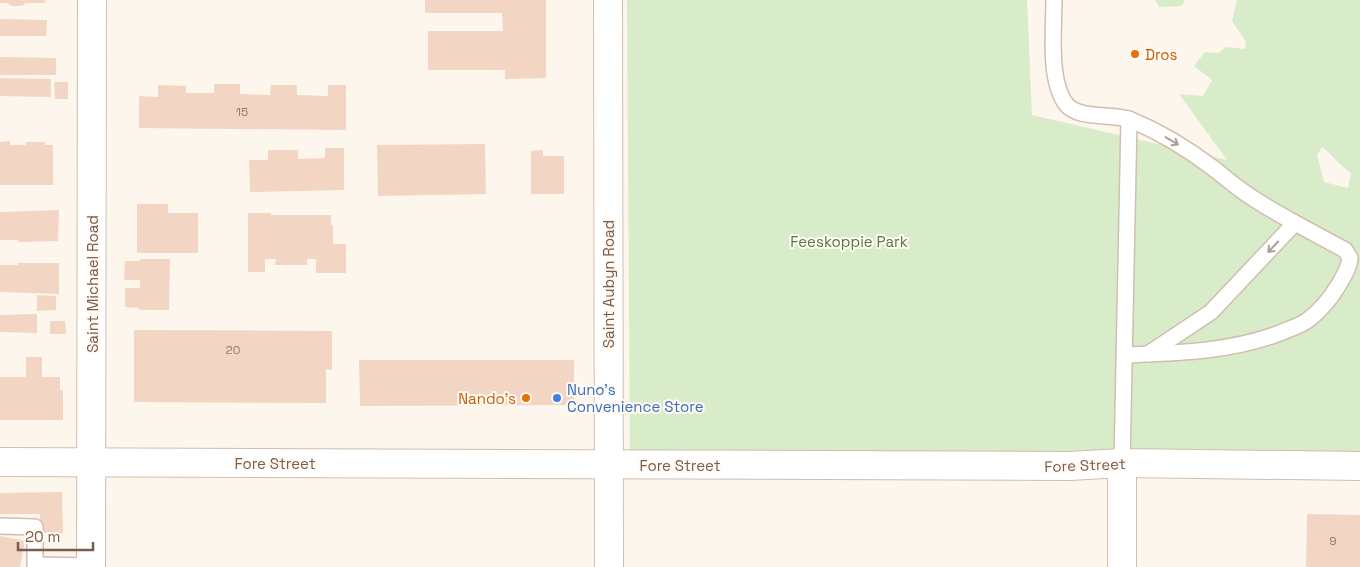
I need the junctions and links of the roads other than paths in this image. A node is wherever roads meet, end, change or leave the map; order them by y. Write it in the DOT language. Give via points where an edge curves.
graph roads {
  1 [pos="92,0"];
  2 [pos="608,0"];
  3 [pos="1054,0"];
  4 [pos="1128,119"];
  5 [pos="1295,223"];
  6 [pos="1148,354"];
  7 [pos="1125,355"];
  8 [pos="0,462"];
  9 [pos="91,462"];
  10 [pos="1122,463"];
  11 [pos="609,464"];
  12 [pos="1360,466"];
  13 [pos="0,526"];
  14 [pos="91,566"];
  15 [pos="610,567"];
  16 [pos="1122,567"];
  1 -- 9 [label="street, Saint Michael Road"];
  2 -- 11 [label="street, Saint Aubyn Road"];
  3 -- 4 [label="lane" via="1056,75 1060,95 1068,107 1079,113"];
  4 -- 5 [label="lane, one-way" via="1176,144"];
  4 -- 7 [label="lane"];
  5 -- 6 [label="lane, one-way" via="1212,312"];
  5 -- 6 [label="lane" via="1346,250 1350,258 1346,272 1320,310 1306,321 1264,339 1202,351"];
  6 -- 7 [label="lane"];
  7 -- 10 [label="lane"];
  8 -- 9 [label="street, Fore Street"];
  9 -- 11 [label="street, Fore Street"];
  9 -- 14 [label="street, Saint Michael Road"];
  10 -- 11 [label="street, Fore Street" via="1070,466"];
  10 -- 12 [label="street, Fore Street"];
  10 -- 16 [label="street"];
  11 -- 15 [label="street, Saint Aubyn Road"];
  13 -- 14 [label="lane" via="35,526 35,566"];
}
